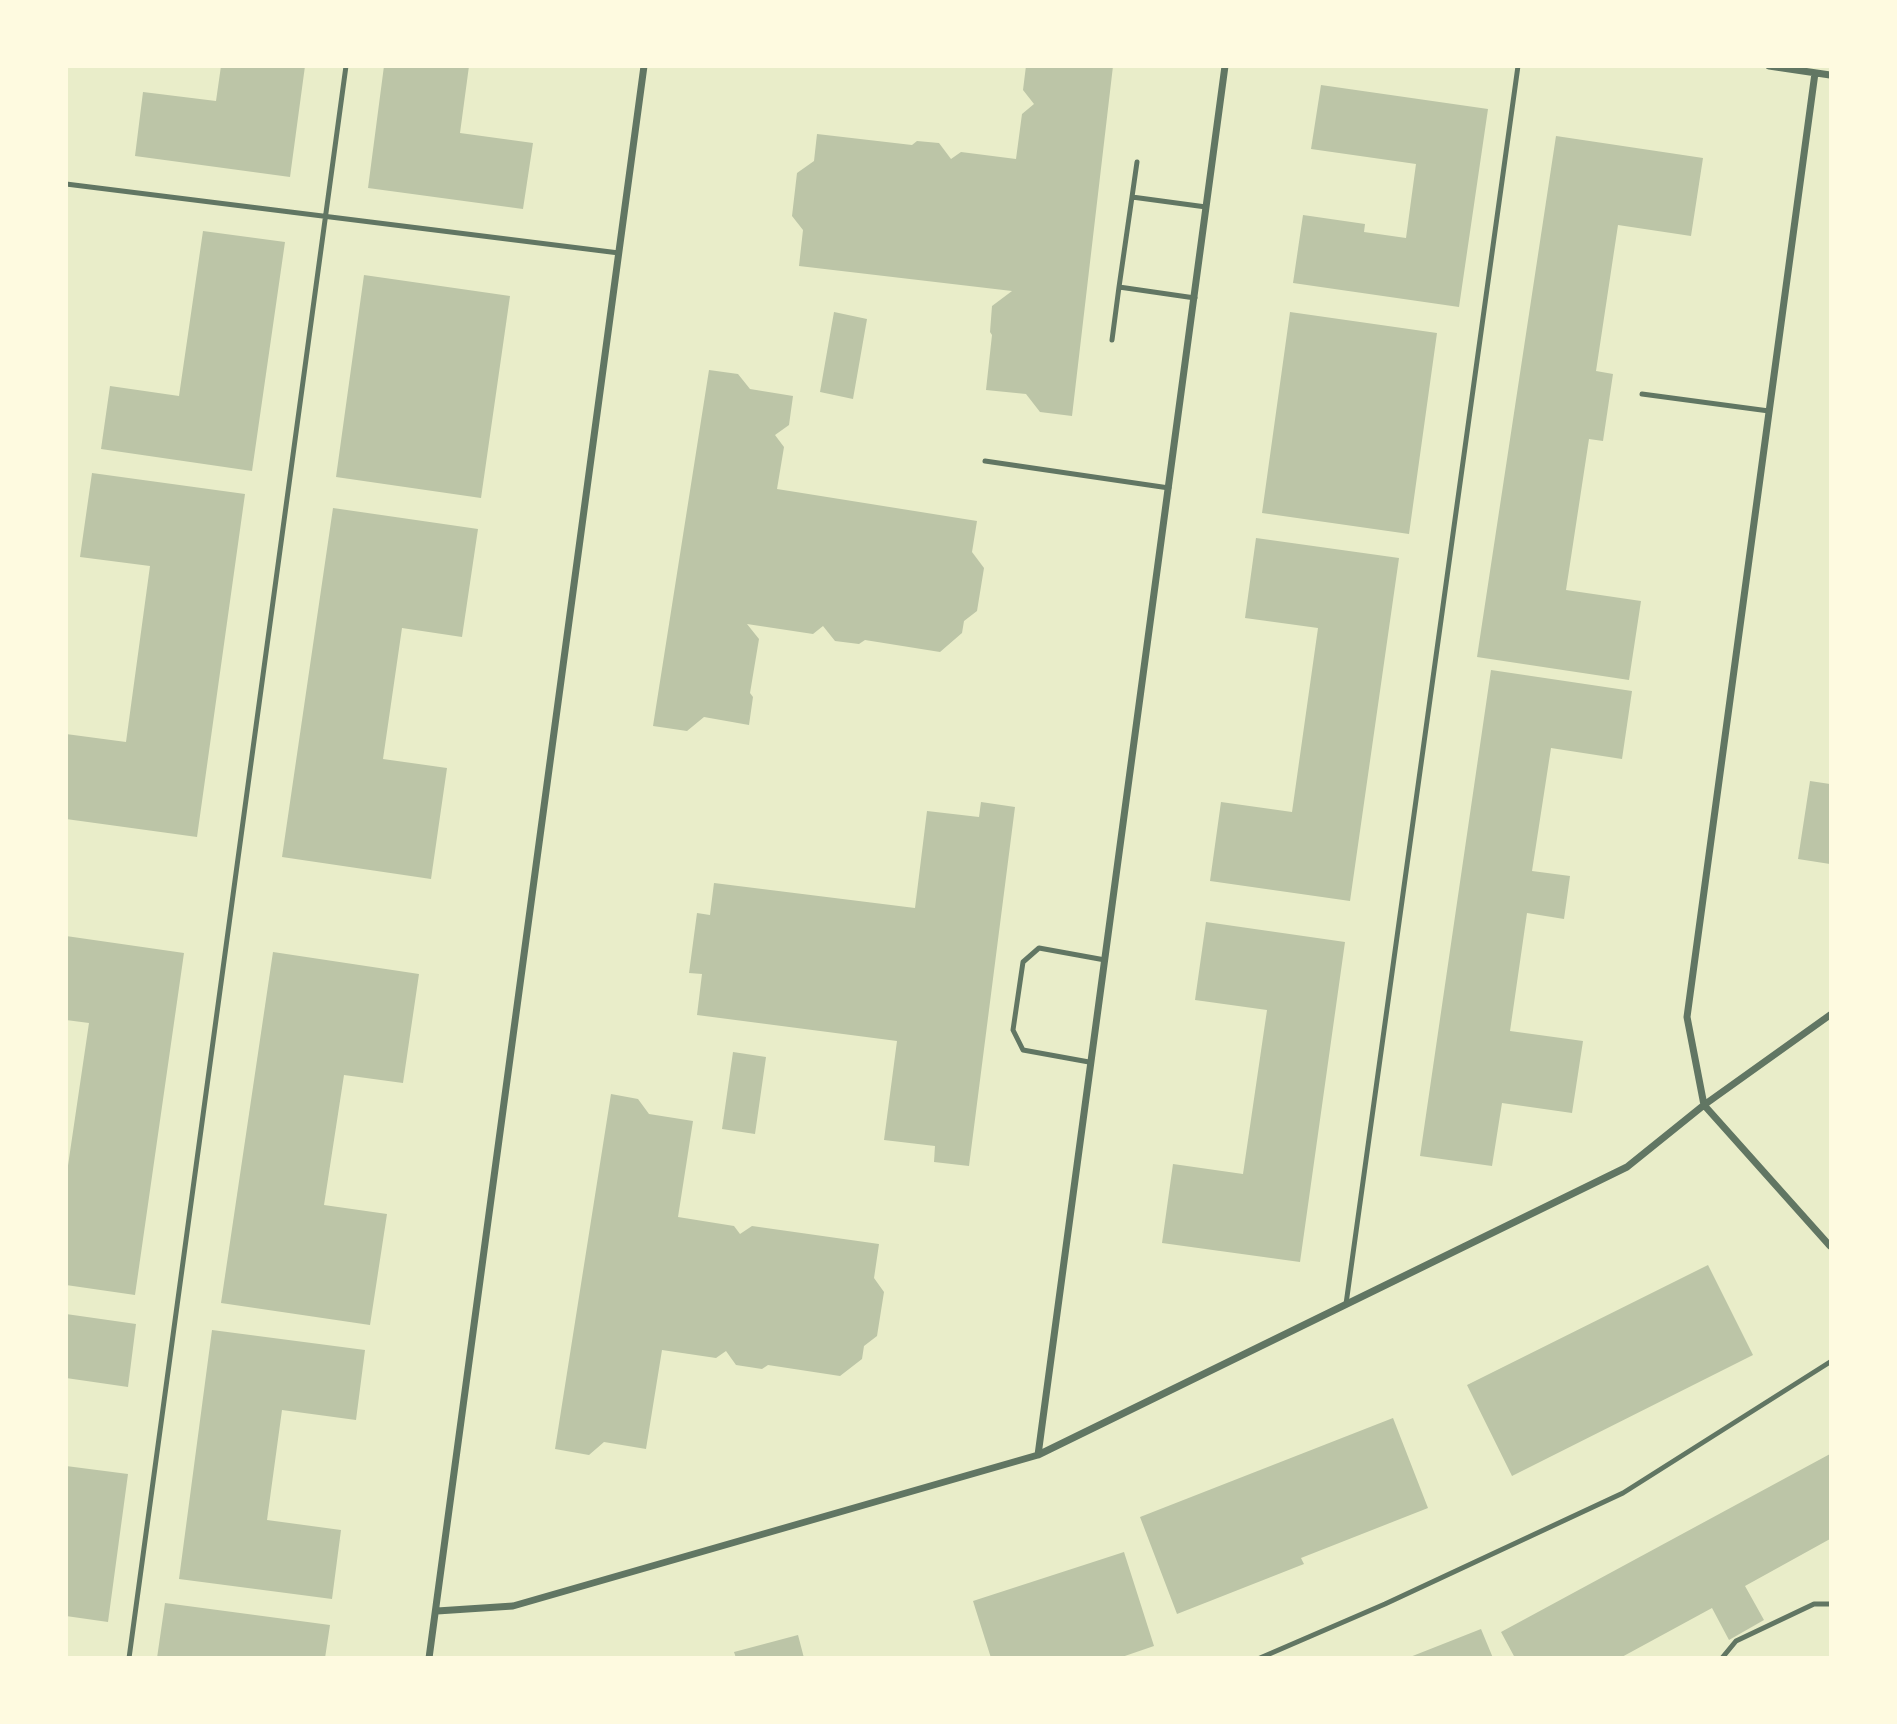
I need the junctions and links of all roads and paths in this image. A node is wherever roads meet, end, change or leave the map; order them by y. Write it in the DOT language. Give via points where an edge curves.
graph roads {
  1 [pos="346,66"];
  2 [pos="644,66"];
  3 [pos="1226,66"];
  4 [pos="1518,66"];
  5 [pos="1769,66"];
  6 [pos="1815,73"];
  7 [pos="1830,75"];
  8 [pos="1137,162"];
  9 [pos="66,184"];
  10 [pos="1132,197"];
  11 [pos="1206,206"];
  12 [pos="326,218"];
  13 [pos="619,253"];
  14 [pos="1119,287"];
  15 [pos="1195,298"];
  16 [pos="1112,340"];
  17 [pos="1642,394"];
  18 [pos="1769,411"];
  19 [pos="985,461"];
  20 [pos="1168,488"];
  21 [pos="1105,960"];
  22 [pos="1830,1015"];
  23 [pos="1089,1062"];
  24 [pos="1704,1105"];
  25 [pos="1830,1246"];
  26 [pos="1346,1304"];
  27 [pos="1830,1362"];
  28 [pos="1038,1455"];
  29 [pos="1830,1604"];
  30 [pos="436,1611"];
  31 [pos="129,1657"];
  32 [pos="429,1657"];
  33 [pos="1260,1657"];
  34 [pos="1722,1657"];
  1 -- 12 [label="lane"];
  2 -- 13 [label="street"];
  3 -- 11 [label="street"];
  4 -- 26 [label="lane"];
  5 -- 6 [label="street"];
  6 -- 7 [label="street"];
  6 -- 18 [label="street"];
  8 -- 10 [label="lane"];
  9 -- 12 [label="lane"];
  10 -- 11 [label="lane"];
  10 -- 14 [label="lane"];
  11 -- 15 [label="street"];
  12 -- 13 [label="lane"];
  12 -- 31 [label="lane"];
  13 -- 30 [label="street"];
  14 -- 15 [label="lane"];
  14 -- 16 [label="lane"];
  15 -- 20 [label="street"];
  17 -- 18 [label="lane"];
  18 -- 24 [label="street" via="1686,1017"];
  19 -- 20 [label="lane"];
  20 -- 21 [label="street"];
  21 -- 23 [label="street"];
  21 -- 23 [label="lane" via="1039,948 1023,962 1013,1030 1023,1050"];
  22 -- 24 [label="street"];
  23 -- 28 [label="street"];
  24 -- 25 [label="street"];
  24 -- 26 [label="street" via="1627,1167"];
  26 -- 28 [label="street"];
  27 -- 33 [label="lane" via="1623,1493"];
  28 -- 30 [label="street" via="513,1606"];
  29 -- 34 [label="lane" via="1814,1604 1736,1641"];
  30 -- 32 [label="street"];
}
